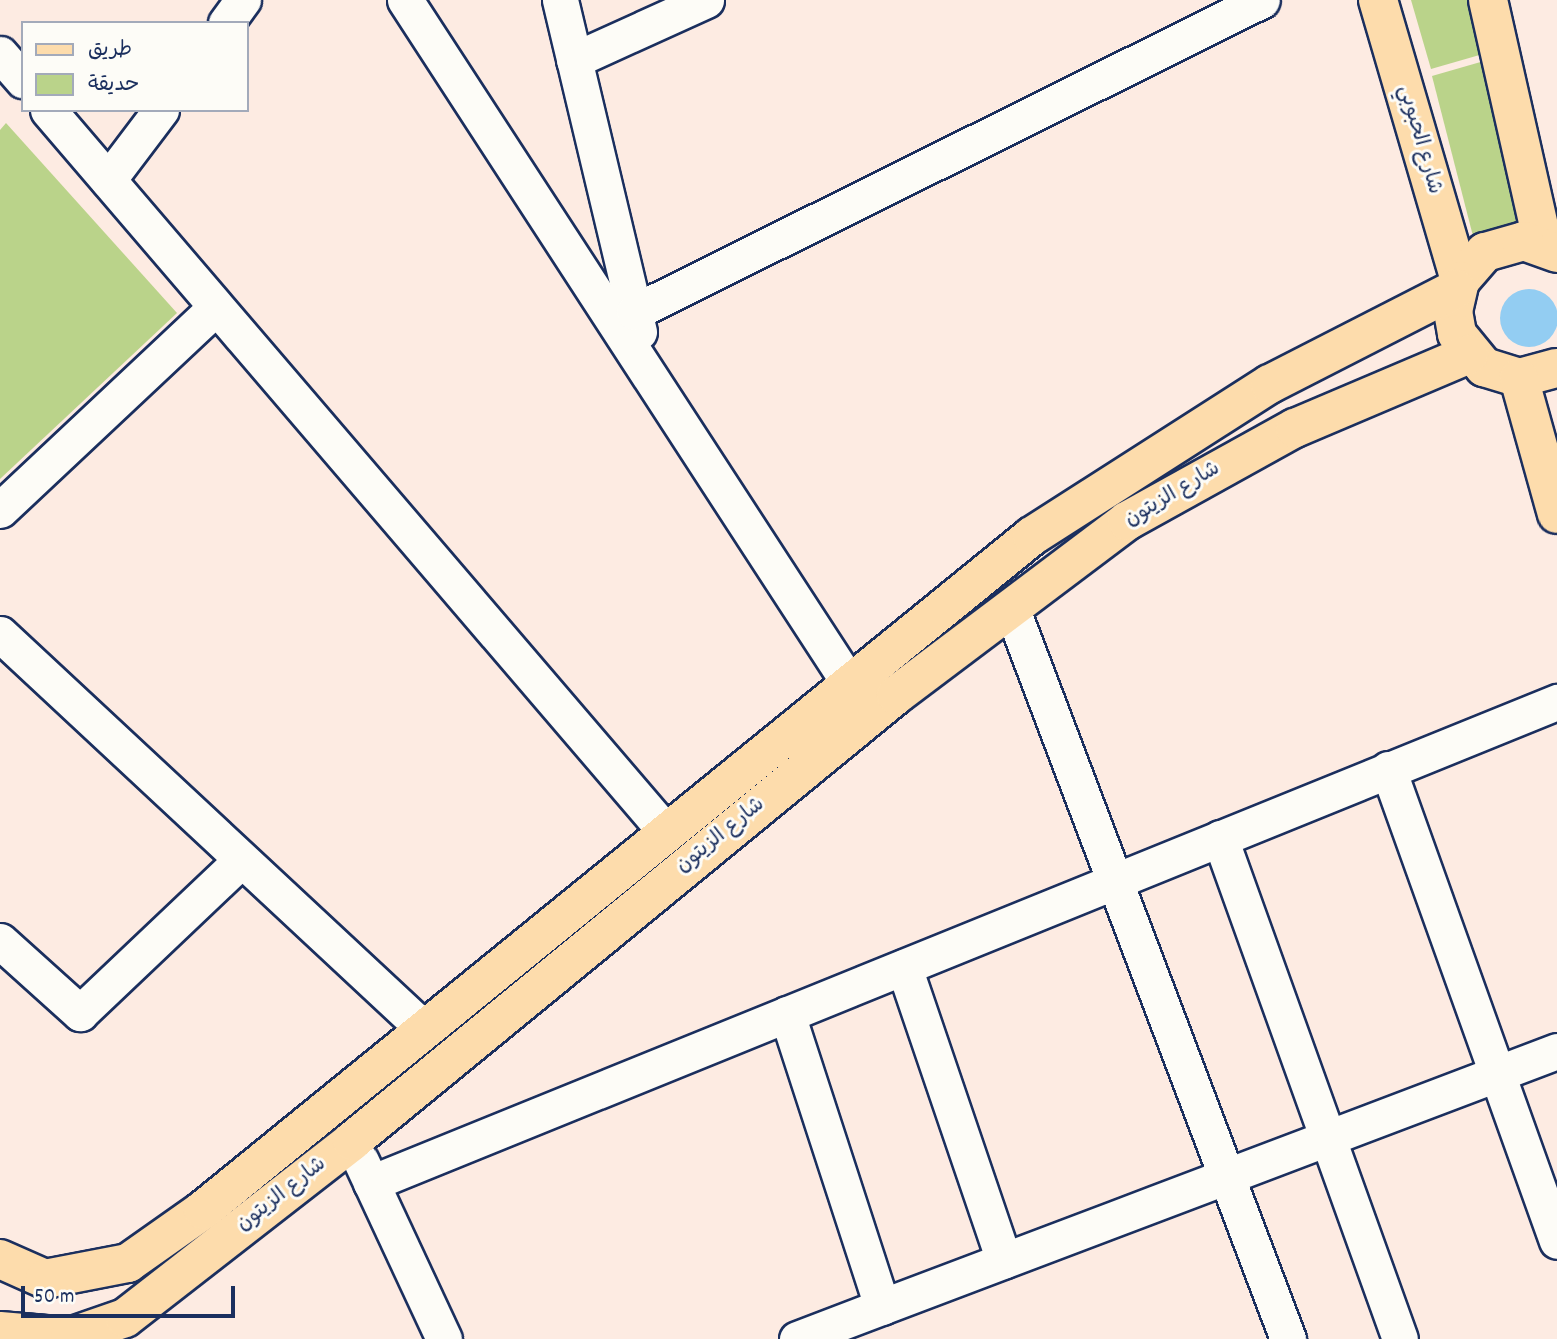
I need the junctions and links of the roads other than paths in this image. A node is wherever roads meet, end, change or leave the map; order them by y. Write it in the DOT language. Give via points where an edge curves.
graph roads {
  1 [pos="243,0"];
  2 [pos="405,0"];
  3 [pos="560,0"];
  4 [pos="706,0"];
  5 [pos="1262,0"];
  6 [pos="1378,0"];
  7 [pos="1488,0"];
  8 [pos="227,21"];
  9 [pos="574,60"];
  10 [pos="50,112"];
  11 [pos="159,112"];
  12 [pos="108,180"];
  13 [pos="1551,247"];
  14 [pos="1458,285"];
  15 [pos="216,307"];
  16 [pos="635,312"];
  17 [pos="1469,354"];
  18 [pos="1557,368"];
  19 [pos="1519,378"];
  20 [pos="651,383"];
  21 [pos="0,510"];
  22 [pos="1557,514"];
  23 [pos="1011,607"];
  24 [pos="0,634"];
  25 [pos="849,683"];
  26 [pos="1557,702"];
  27 [pos="1388,769"];
  28 [pos="665,831"];
  29 [pos="1220,838"];
  30 [pos="240,861"];
  31 [pos="1115,881"];
  32 [pos="0,941"];
  33 [pos="904,967"];
  34 [pos="787,1014"];
  35 [pos="424,1029"];
  36 [pos="1557,1051"];
  37 [pos="1497,1073"];
  38 [pos="1327,1138"];
  39 [pos="352,1141"];
  40 [pos="1226,1176"];
  41 [pos="371,1184"];
  42 [pos="1557,1241"];
  43 [pos="0,1259"];
  44 [pos="1004,1260"];
  45 [pos="882,1307"];
  46 [pos="0,1331"];
  47 [pos="99,1335"];
  48 [pos="444,1339"];
  49 [pos="797,1339"];
  50 [pos="1288,1339"];
  51 [pos="1400,1339"];
  1 -- 8 [label="street"];
  2 -- 20 [label="street"];
  3 -- 9 [label="street"];
  4 -- 9 [label="street"];
  5 -- 16 [label="street"];
  6 -- 14 [label="main road, شارع الحبوبي"];
  7 -- 13 [label="main road"];
  9 -- 16 [label="street"];
  10 -- 12 [label="street"];
  11 -- 12 [label="street"];
  12 -- 15 [label="street"];
  13 -- 14 [label="main road" via="1503,244 1470,264"];
  14 -- 17 [label="main road, شارع الحبوبي" via="1457,334"];
  14 -- 25 [label="main road, شارع الزيتون" via="1294,371 1128,469 1032,536"];
  15 -- 21 [label="street"];
  15 -- 28 [label="street"];
  16 -- 20 [label="street"];
  17 -- 19 [label="main road" via="1484,367"];
  17 -- 23 [label="main road, شارع الزيتون" via="1386,385 1211,471 1127,521"];
  18 -- 19 [label="main road"];
  19 -- 22 [label="main road"];
  20 -- 25 [label="street"];
  23 -- 31 [label="street"];
  23 -- 39 [label="main road, شارع الزيتون"];
  24 -- 30 [label="street"];
  25 -- 28 [label="main road, شارع الزيتون"];
  26 -- 27 [label="street"];
  27 -- 29 [label="street"];
  27 -- 37 [label="street"];
  28 -- 35 [label="main road, شارع الزيتون"];
  29 -- 31 [label="street"];
  29 -- 38 [label="street"];
  30 -- 32 [label="street" via="80,1013"];
  30 -- 35 [label="street"];
  31 -- 33 [label="street"];
  31 -- 40 [label="street"];
  33 -- 34 [label="street"];
  33 -- 44 [label="street"];
  34 -- 41 [label="street"];
  34 -- 45 [label="street"];
  35 -- 43 [label="main road, شارع الزيتون" via="203,1210 128,1263 45,1279"];
  36 -- 37 [label="street"];
  37 -- 38 [label="street"];
  37 -- 42 [label="street"];
  38 -- 40 [label="street"];
  38 -- 51 [label="street"];
  39 -- 41 [label="street"];
  39 -- 47 [label="main road, شارع الزيتون"];
  40 -- 44 [label="street"];
  40 -- 50 [label="street"];
  41 -- 48 [label="street"];
  44 -- 45 [label="street"];
  45 -- 49 [label="street"];
  46 -- 47 [label="main road, شارع الزيتون" via="36,1338"];
}
